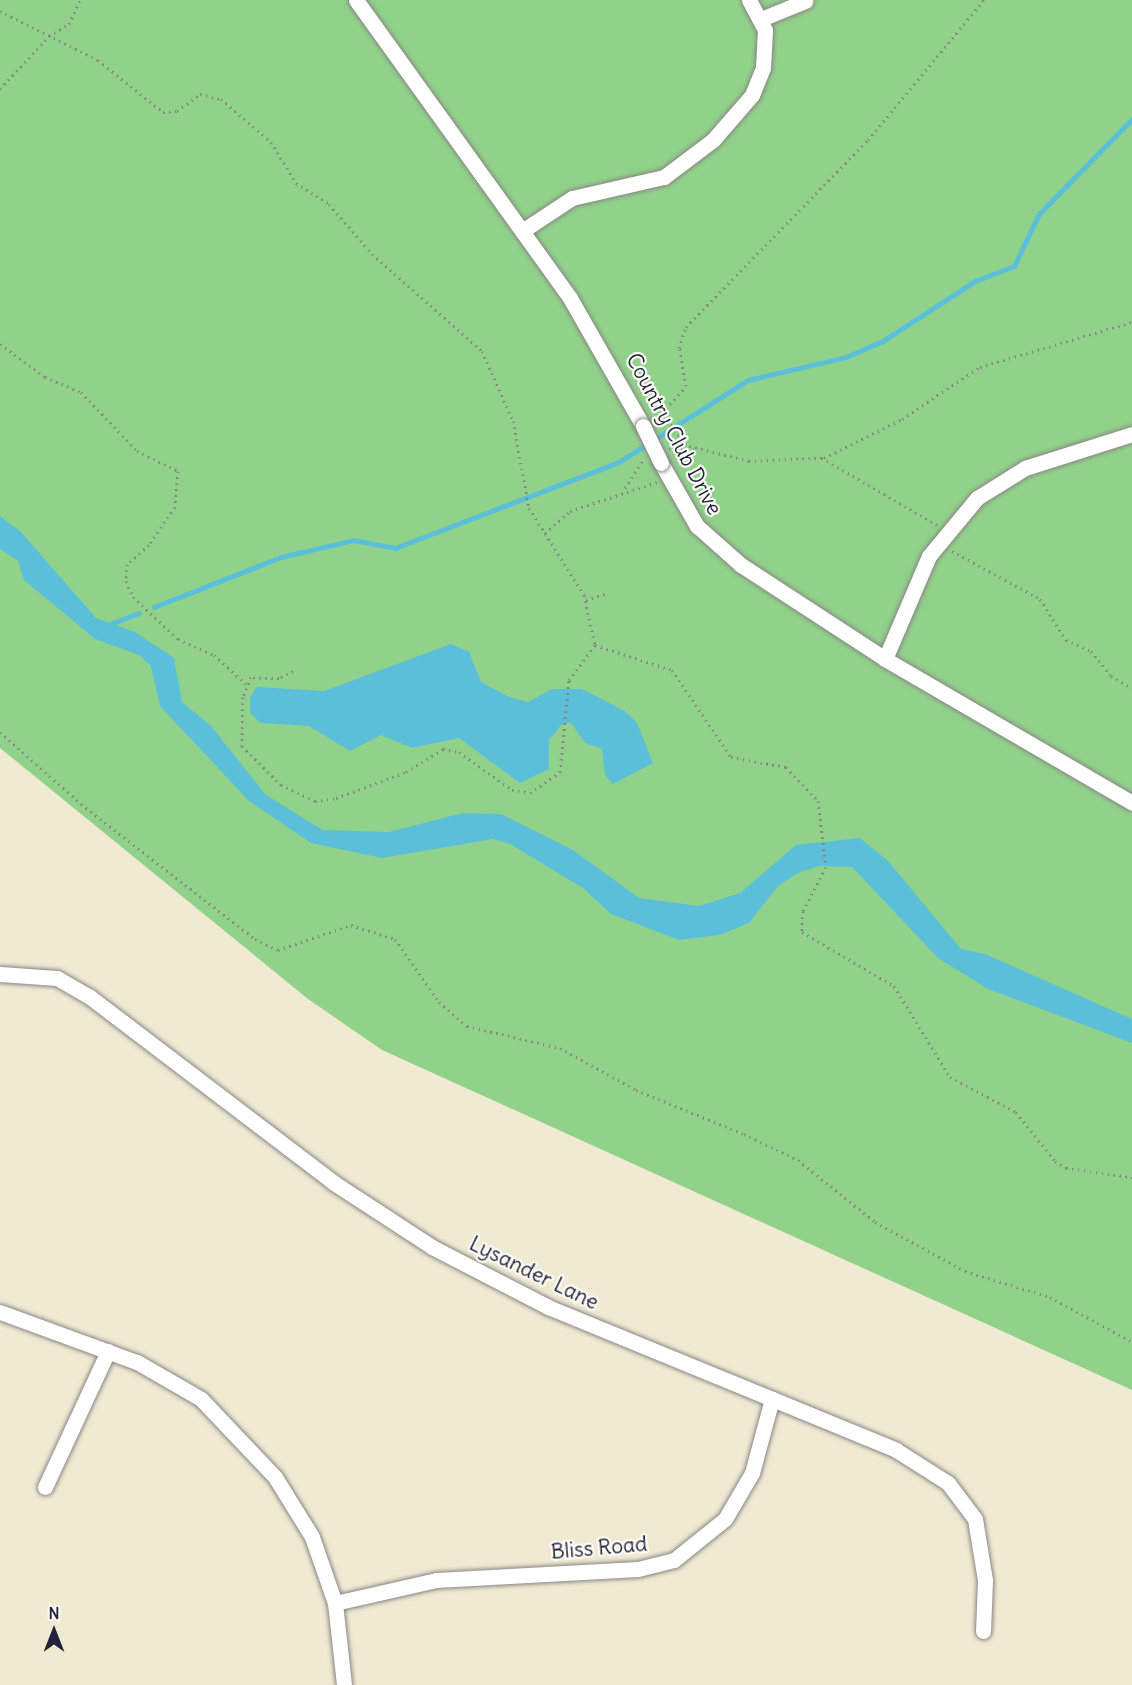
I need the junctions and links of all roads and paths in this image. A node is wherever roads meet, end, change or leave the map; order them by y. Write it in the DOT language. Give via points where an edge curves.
graph roads {
  1 [pos="80,0"];
  2 [pos="356,0"];
  3 [pos="749,0"];
  4 [pos="984,0"];
  5 [pos="805,1"];
  6 [pos="0,11"];
  7 [pos="761,20"];
  8 [pos="49,36"];
  9 [pos="0,89"];
  10 [pos="522,231"];
  11 [pos="1132,322"];
  12 [pos="0,344"];
  13 [pos="1132,434"];
  14 [pos="699,448"];
  15 [pos="664,456"];
  16 [pos="644,457"];
  17 [pos="822,458"];
  18 [pos="670,480"];
  19 [pos="625,489"];
  20 [pos="938,526"];
  21 [pos="545,533"];
  22 [pos="946,546"];
  23 [pos="605,594"];
  24 [pos="586,600"];
  25 [pos="595,645"];
  26 [pos="885,659"];
  27 [pos="293,671"];
  28 [pos="246,684"];
  29 [pos="1132,688"];
  30 [pos="0,732"];
  31 [pos="1132,803"];
  32 [pos="0,974"];
  33 [pos="1132,1177"];
  34 [pos="0,1312"];
  35 [pos="1132,1342"];
  36 [pos="108,1351"];
  37 [pos="772,1399"];
  38 [pos="45,1487"];
  39 [pos="334,1603"];
  40 [pos="983,1631"];
  41 [pos="344,1685"];
  1 -- 8 [label="path" via="69,24"];
  2 -- 10 [label="street, Country Club Drive"];
  3 -- 7 [label="street"];
  4 -- 14 [label="path" via="868,140 686,327 679,348 686,386 662,411 678,436"];
  5 -- 7 [label="street"];
  6 -- 8 [label="path"];
  7 -- 10 [label="street" via="766,41 758,82 741,109 697,155 643,184 572,198"];
  8 -- 9 [label="path"];
  8 -- 21 [label="path" via="98,60 157,110 177,111 206,93 265,136 292,180 328,204 372,254 425,296 490,361 498,397 513,421 527,504"];
  10 -- 15 [label="street, Country Club Drive, bridge" via="600,344 643,426"];
  11 -- 17 [label="path" via="980,367 897,422"];
  12 -- 28 [label="path" via="45,377 81,392 137,451 178,471 175,507 149,545 127,564 126,581 133,597 178,639 214,655"];
  13 -- 26 [label="street" via="1025,468 977,498 929,556"];
  14 -- 15 [label="path"];
  14 -- 17 [label="path" via="749,461"];
  15 -- 18 [label="street, Country Club Drive"];
  16 -- 19 [label="path"];
  17 -- 20 [label="path"];
  18 -- 19 [label="path"];
  18 -- 26 [label="street, Country Club Drive" via="708,538"];
  19 -- 21 [label="path" via="570,511"];
  21 -- 24 [label="path"];
  22 -- 29 [label="path" via="997,579 1040,598 1066,640 1091,651 1116,680"];
  23 -- 24 [label="path"];
  24 -- 25 [label="path"];
  25 -- 28 [label="path" via="573,670 560,772 530,794 512,790 459,752 443,749 370,787 315,801 281,785 242,746"];
  25 -- 33 [label="path" via="672,670 731,757 786,767 808,786 823,813 826,867 803,911 802,932 894,986 951,1077 1016,1112 1055,1161 1066,1168"];
  26 -- 31 [label="street, Country Club Drive"];
  27 -- 28 [label="path" via="279,678 251,677"];
  30 -- 35 [label="path" via="81,804 255,939 278,950 351,925 394,939 439,1002 467,1026 560,1048 636,1090 744,1134 798,1160 875,1222 965,1271 1050,1297"];
  32 -- 37 [label="street, Lysander Lane" via="57,978 90,997 334,1183 432,1247 548,1307"];
  34 -- 36 [label="street"];
  36 -- 38 [label="street"];
  36 -- 39 [label="street" via="201,1400 275,1477 312,1537"];
  37 -- 39 [label="street, Bliss Road" via="752,1473 725,1519 674,1560 638,1569 436,1580"];
  37 -- 40 [label="street, Lysander Lane" via="896,1450 948,1483 975,1519 985,1580"];
  39 -- 41 [label="street"];
}
